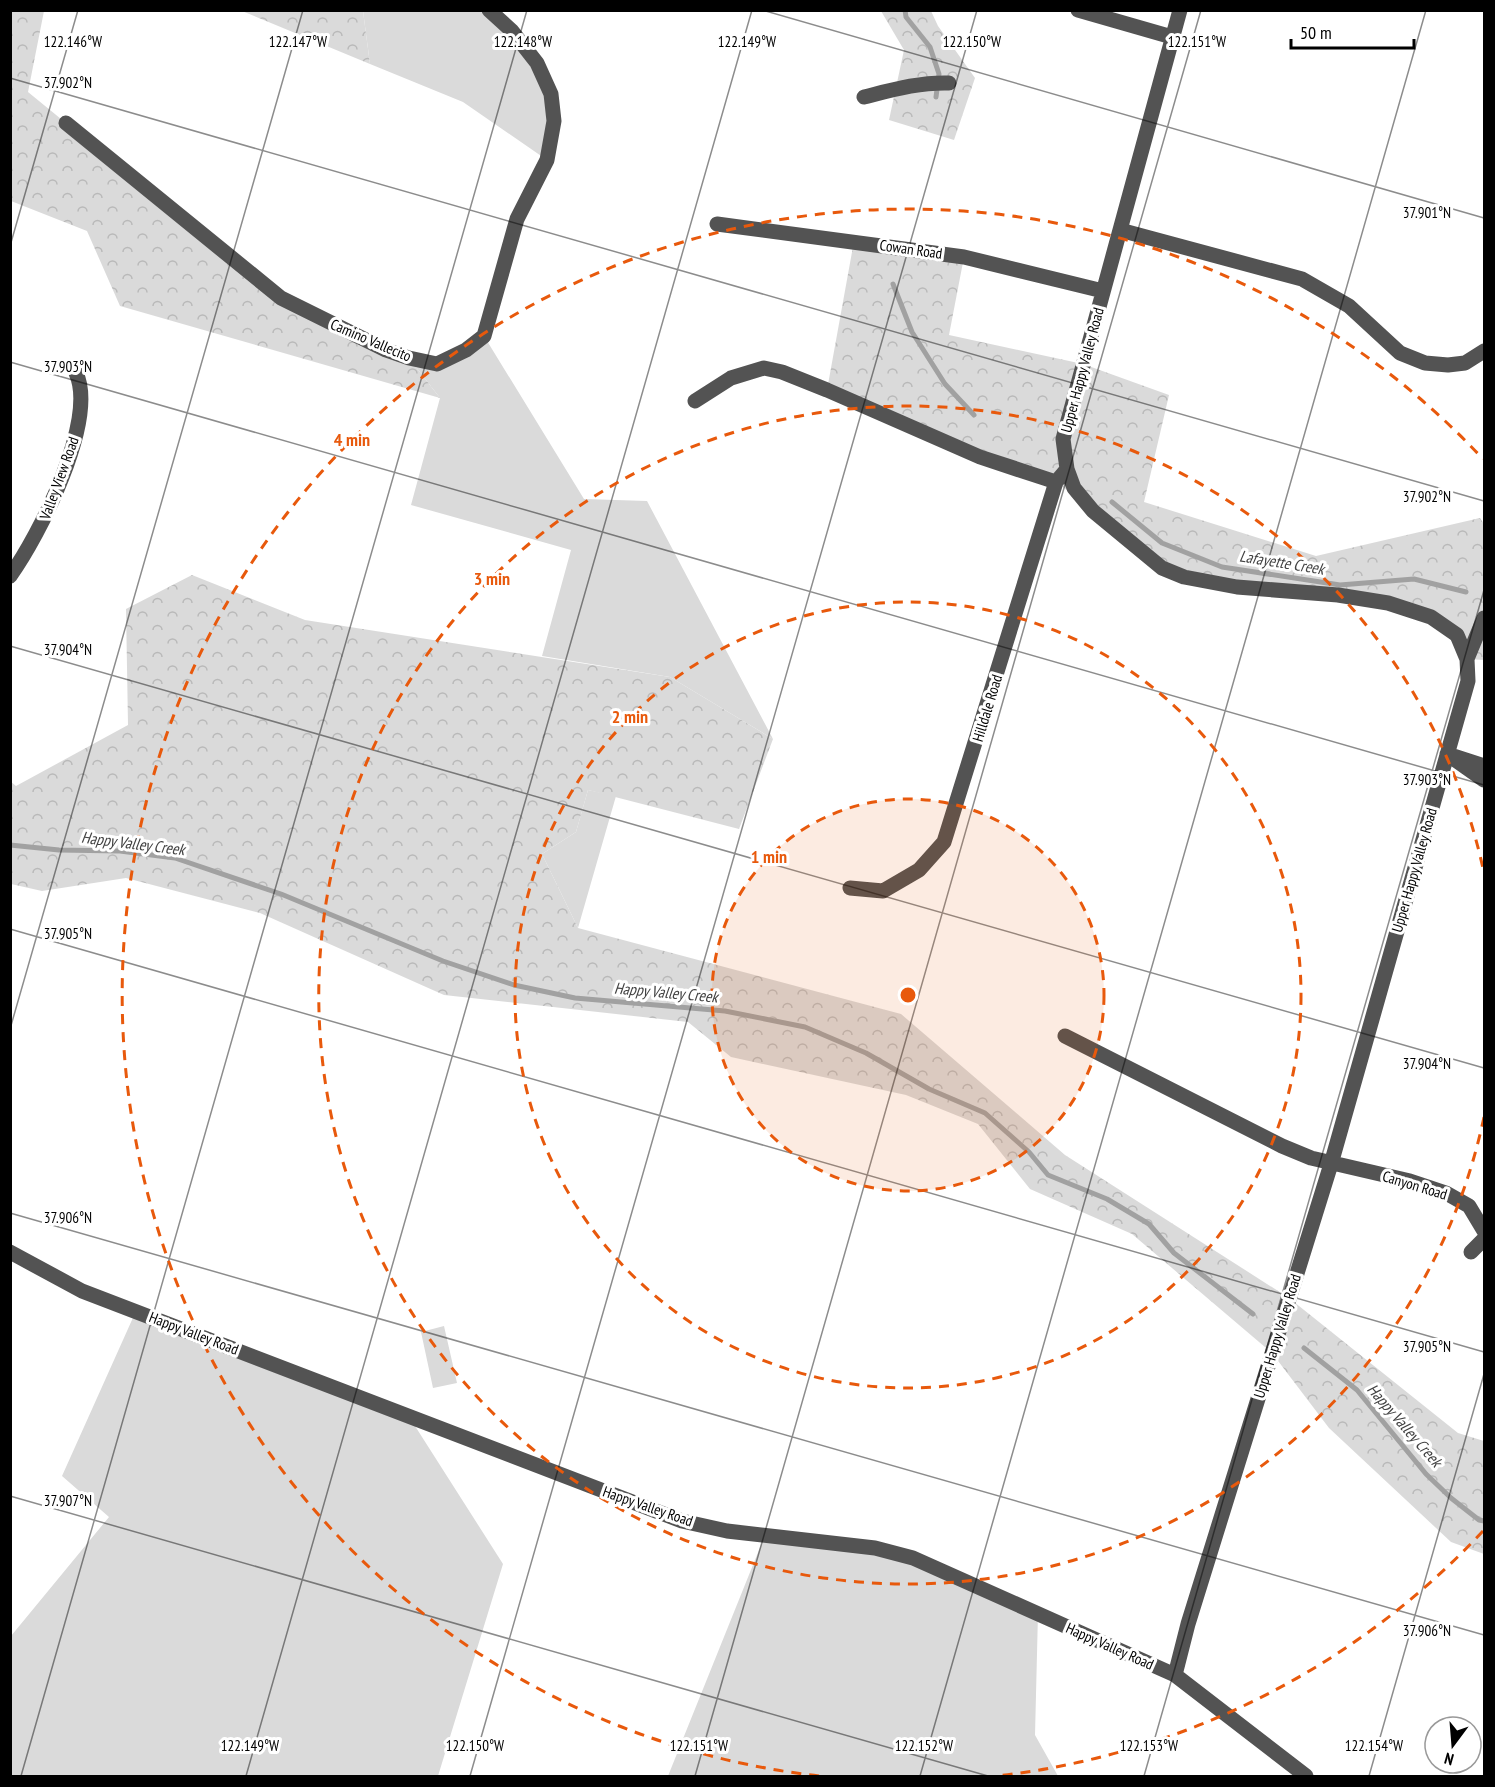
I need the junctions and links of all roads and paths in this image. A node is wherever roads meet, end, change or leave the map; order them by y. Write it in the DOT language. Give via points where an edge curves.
graph roads {
  1 [pos="489,10"];
  2 [pos="1078,10"];
  3 [pos="1180,10"];
  4 [pos="1172,37"];
  5 [pos="942,83"];
  6 [pos="864,98"];
  7 [pos="66,123"];
  8 [pos="717,224"];
  9 [pos="1120,230"];
  10 [pos="1103,291"];
  11 [pos="1485,351"];
  12 [pos="76,373"];
  13 [pos="695,401"];
  14 [pos="1067,470"];
  15 [pos="1056,482"];
  16 [pos="10,576"];
  17 [pos="1485,618"];
  18 [pos="1467,659"];
  19 [pos="1447,754"];
  20 [pos="1485,766"];
  21 [pos="1485,780"];
  22 [pos="850,888"];
  23 [pos="1065,1036"];
  24 [pos="1331,1164"];
  25 [pos="1485,1231"];
  26 [pos="1485,1239"];
  27 [pos="10,1252"];
  28 [pos="1471,1252"];
  29 [pos="1175,1675"];
  30 [pos="1306,1776"];
  1 -- 7 [label="street, Camino Vallecito" via="537,63 551,94 554,121 547,160 517,219 484,336 437,364 386,350 280,298"];
  2 -- 4 [label="street"];
  3 -- 4 [label="street, Upper Happy Valley Road"];
  4 -- 9 [label="street, Upper Happy Valley Road"];
  5 -- 6 [label="street"];
  8 -- 10 [label="street, Cowan Road" via="964,256"];
  9 -- 10 [label="street, Upper Happy Valley Road"];
  9 -- 11 [label="street" via="1302,279 1348,306 1400,353 1425,363 1465,363"];
  10 -- 14 [label="street, Upper Happy Valley Road" via="1063,439"];
  12 -- 16 [label="street, Valley View Road" via="81,384 81,402 65,468 43,524"];
  13 -- 15 [label="street" via="731,378 764,368 782,372 980,457"];
  14 -- 15 [label="street, Hilldale Road"];
  14 -- 18 [label="street, Upper Happy Valley Road" via="1074,488 1093,511 1162,567 1184,577 1237,587 1388,603 1431,617 1457,635"];
  15 -- 22 [label="street, Hilldale Road" via="944,842 919,870 883,891"];
  17 -- 18 [label="street"];
  18 -- 19 [label="street, Upper Happy Valley Road" via="1468,681"];
  19 -- 20 [label="street"];
  19 -- 21 [label="street"];
  19 -- 24 [label="street, Upper Happy Valley Road"];
  23 -- 24 [label="street, Canyon Road" via="1282,1146"];
  24 -- 25 [label="street, Canyon Road" via="1446,1193 1469,1206"];
  24 -- 29 [label="street, Upper Happy Valley Road"];
  26 -- 28 [label="street"];
  27 -- 29 [label="street, Happy Valley Road" via="70,1286 682,1521 727,1531 875,1548 913,1558"];
  29 -- 30 [label="street, Happy Valley Road"];
}
